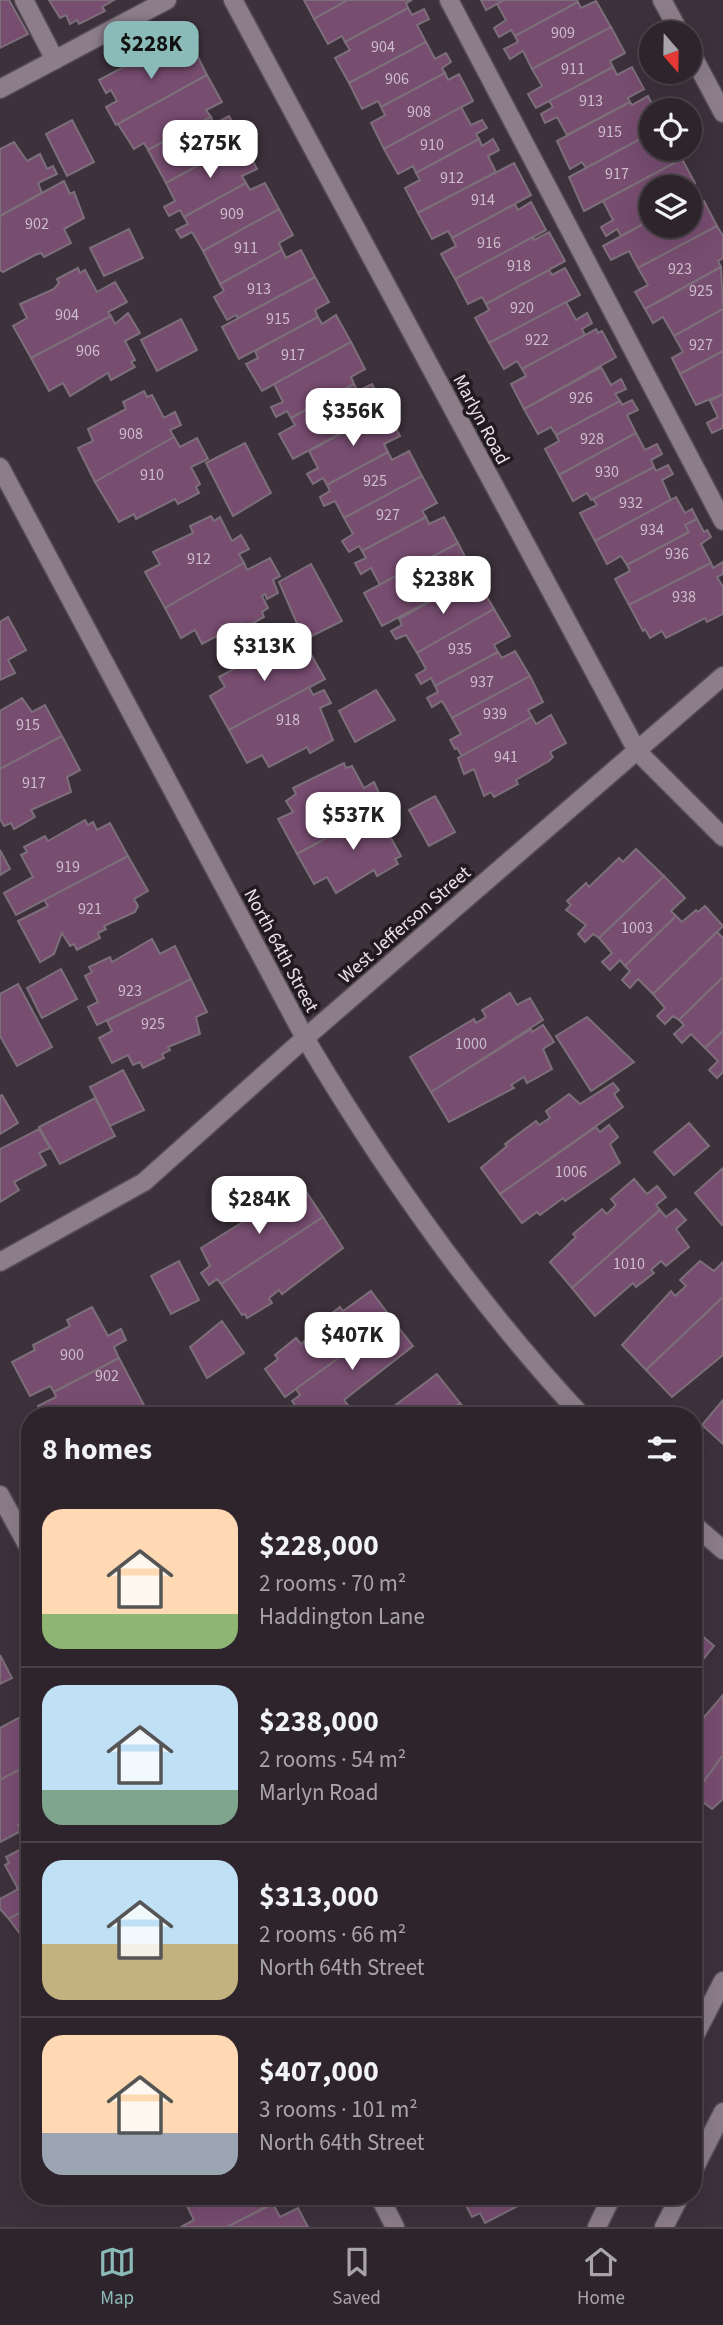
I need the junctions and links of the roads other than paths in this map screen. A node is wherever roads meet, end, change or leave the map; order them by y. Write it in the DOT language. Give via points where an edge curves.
graph roads {
  1 [pos="23,0"];
  2 [pos="167,0"];
  3 [pos="233,0"];
  4 [pos="449,0"];
  5 [pos="662,0"];
  6 [pos="673,21"];
  7 [pos="55,60"];
  8 [pos="702,74"];
  9 [pos="0,89"];
  10 [pos="723,113"];
  11 [pos="0,467"];
  12 [pos="723,521"];
  13 [pos="723,676"];
  14 [pos="637,751"];
  15 [pos="723,837"];
  16 [pos="305,1038"];
  17 [pos="0,1262"];
  18 [pos="574,1407"];
  19 [pos="0,1495"];
  20 [pos="702,1532"];
  21 [pos="21,1534"];
  22 [pos="723,1550"];
  23 [pos="723,1981"];
  24 [pos="702,2022"];
  25 [pos="723,2112"];
  26 [pos="716,2142"];
  27 [pos="702,2160"];
  28 [pos="384,2205"];
  29 [pos="608,2205"];
  30 [pos="675,2205"];
  31 [pos="395,2227"];
  32 [pos="597,2227"];
  33 [pos="664,2227"];
  1 -- 7 [label="street"];
  2 -- 7 [label="street"];
  3 -- 14 [label="street, Marlyn Road"];
  4 -- 12 [label="street"];
  5 -- 6 [label="street"];
  7 -- 9 [label="street"];
  8 -- 10 [label="street"];
  11 -- 16 [label="street, North 64th Street"];
  13 -- 14 [label="street, West Jefferson Street"];
  14 -- 15 [label="street, Marlyn Road"];
  14 -- 16 [label="street, West Jefferson Street"];
  16 -- 17 [label="street, West Jefferson Street" via="144,1182"];
  16 -- 18 [label="street, North 64th Street" via="358,1128 429,1231"];
  19 -- 21 [label="street"];
  20 -- 22 [label="street"];
  23 -- 24 [label="street"];
  25 -- 26 [label="street"];
  26 -- 27 [label="street"];
  28 -- 31 [label="street"];
  29 -- 32 [label="street"];
  30 -- 33 [label="street"];
}
